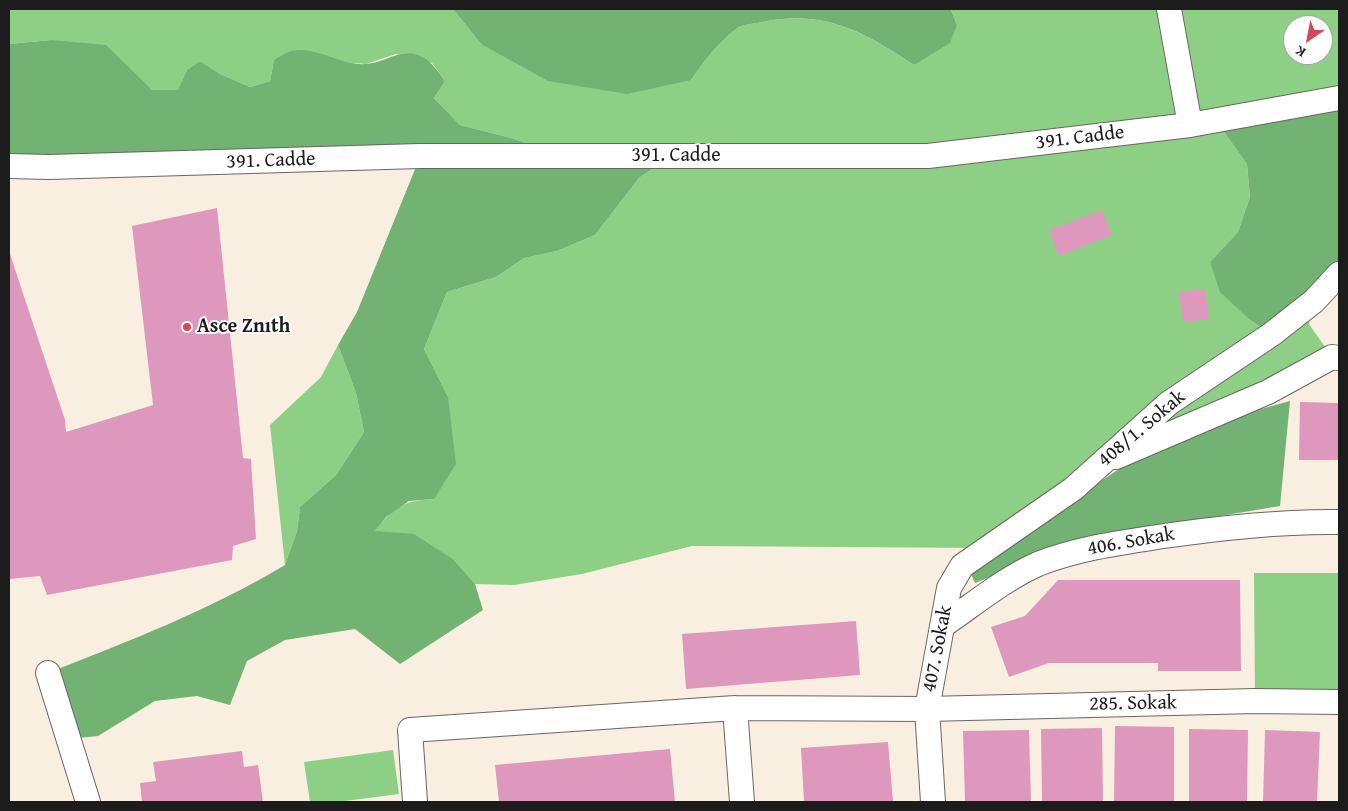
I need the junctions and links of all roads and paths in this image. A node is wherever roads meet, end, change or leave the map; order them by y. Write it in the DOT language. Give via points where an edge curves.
graph roads {
  1 [pos="1169,9"];
  2 [pos="1339,98"];
  3 [pos="1190,125"];
  4 [pos="9,166"];
  5 [pos="1339,274"];
  6 [pos="1339,358"];
  7 [pos="1102,462"];
  8 [pos="1339,522"];
  9 [pos="949,588"];
  10 [pos="942,626"];
  11 [pos="48,673"];
  12 [pos="1339,702"];
  13 [pos="735,708"];
  14 [pos="927,710"];
  15 [pos="88,802"];
  16 [pos="415,802"];
  17 [pos="742,802"];
  18 [pos="932,802"];
  1 -- 3 [label="street"];
  2 -- 3 [label="street, 391. Cadde"];
  3 -- 4 [label="street, 391. Cadde" via="928,156 420,156"];
  5 -- 7 [label="street, 408/1. Sokak" via="1314,301 1272,334 1169,402"];
  6 -- 7 [label="street" via="1332,357 1268,392"];
  7 -- 9 [label="street, 408/1. Sokak" via="1031,520 962,566"];
  8 -- 10 [label="street, 406. Sokak" via="1293,521 1207,530 1063,555 1014,577"];
  9 -- 10 [label="street, 407. Sokak"];
  10 -- 14 [label="street, 407. Sokak"];
  11 -- 15 [label="street"];
  12 -- 14 [label="street, 285. Sokak" via="1255,701"];
  13 -- 14 [label="street, 285. Sokak"];
  13 -- 16 [label="street, 285. Sokak" via="410,730"];
  13 -- 17 [label="street"];
  14 -- 18 [label="street, 407. Sokak"];
}
